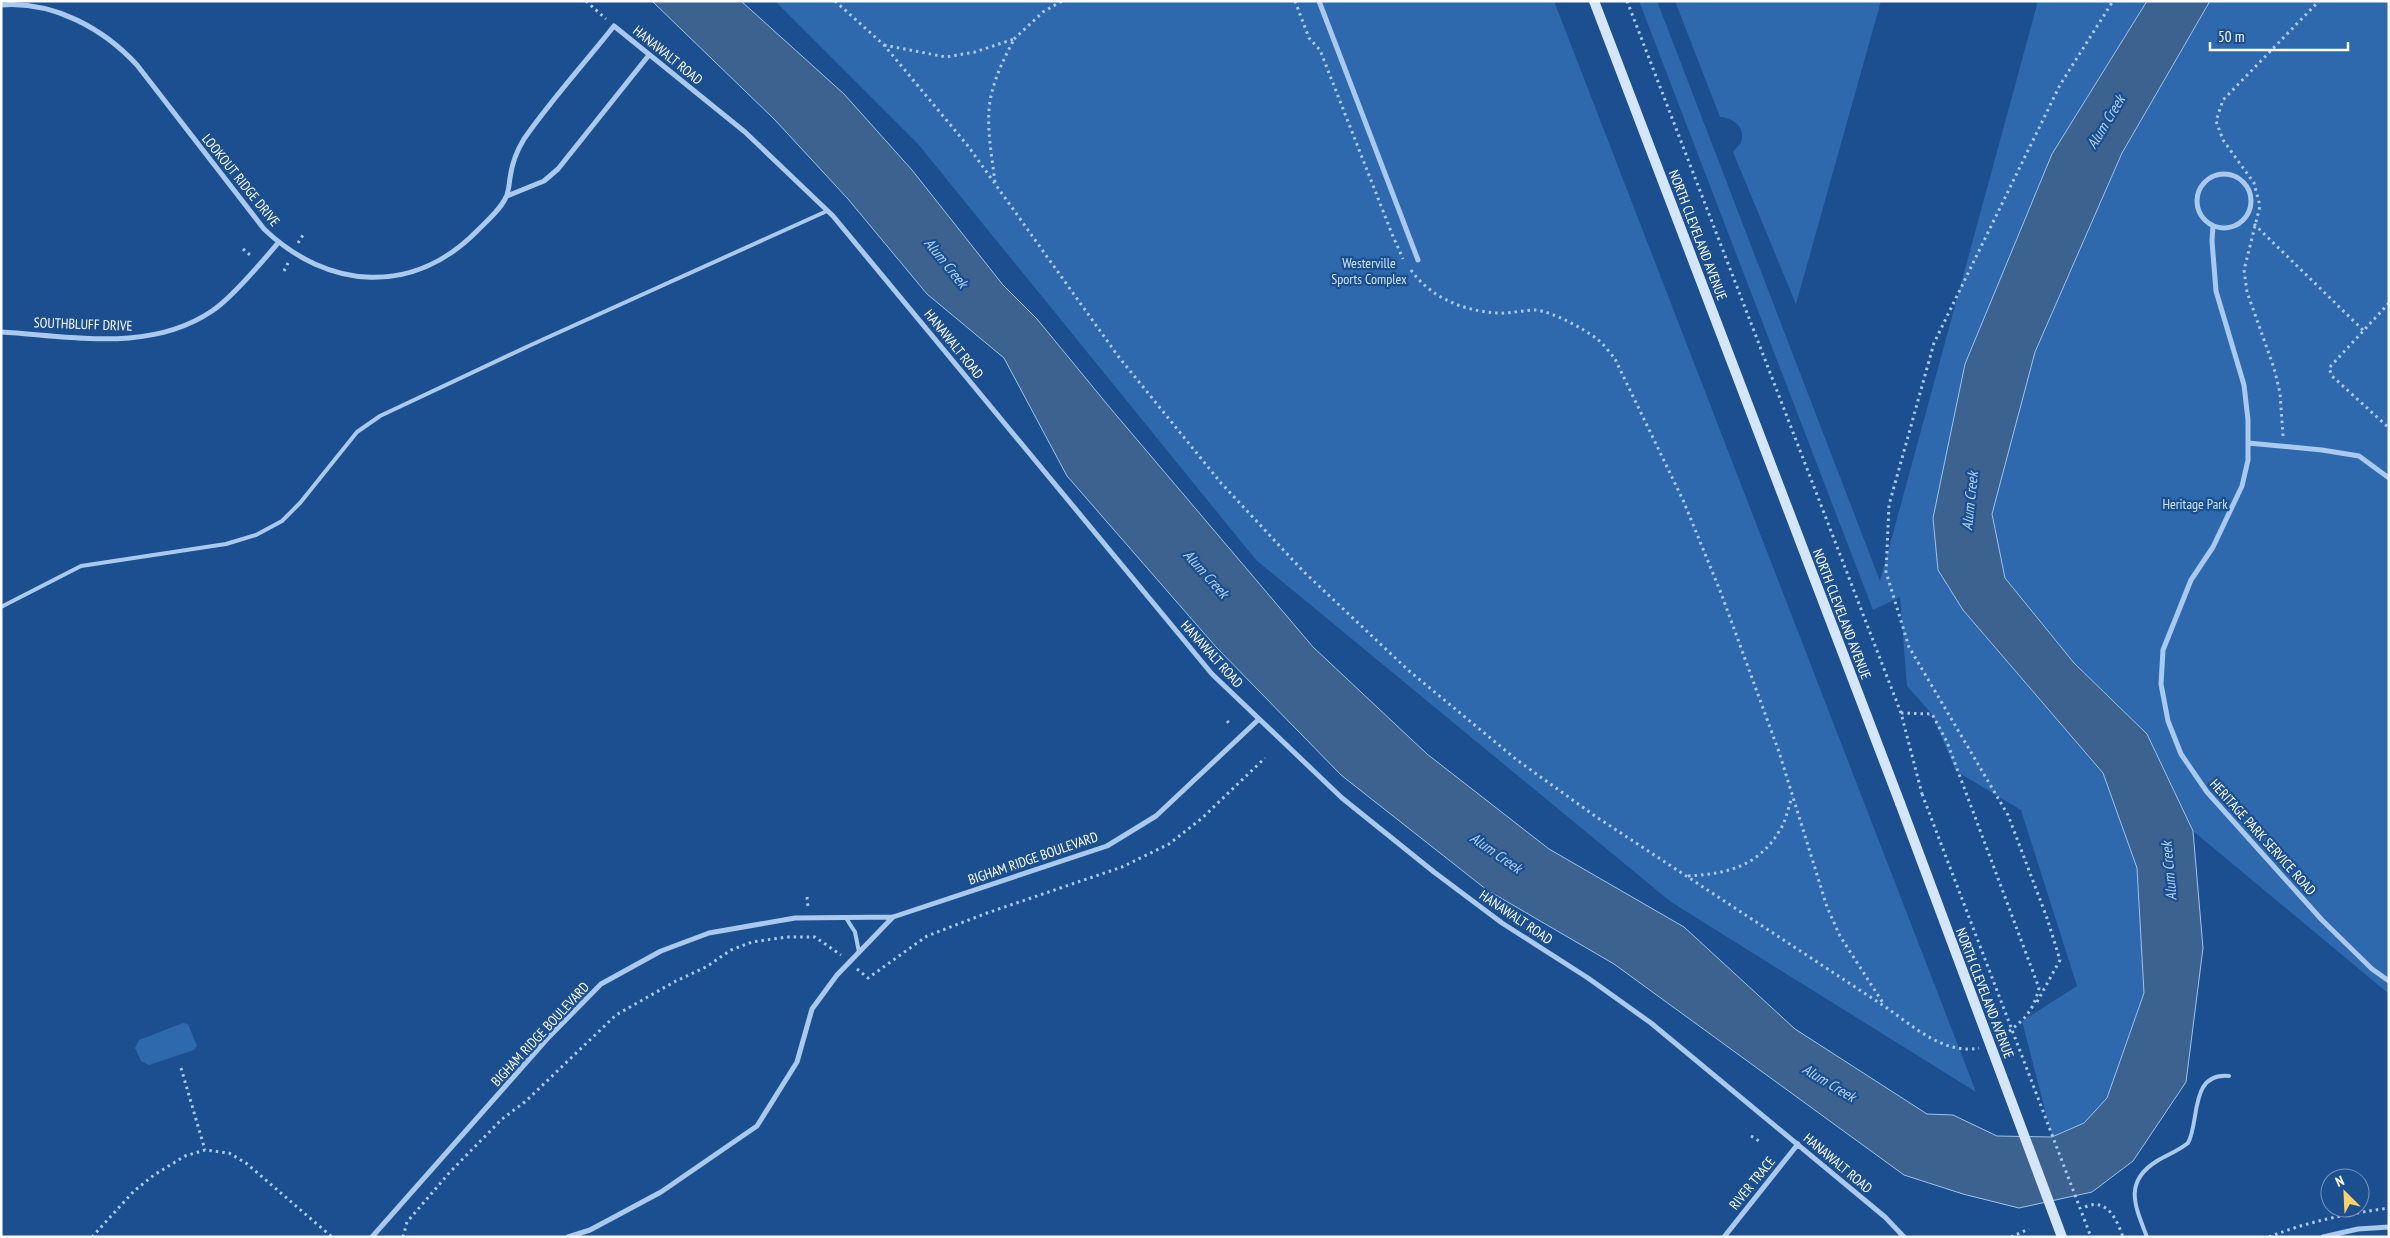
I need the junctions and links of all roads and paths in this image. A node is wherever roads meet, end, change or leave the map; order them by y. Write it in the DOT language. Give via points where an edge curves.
graph roads {
  1 [pos="586,1"];
  2 [pos="835,1"];
  3 [pos="1062,1"];
  4 [pos="1295,1"];
  5 [pos="1319,1"];
  6 [pos="1594,1"];
  7 [pos="1626,1"];
  8 [pos="2113,1"];
  9 [pos="2319,1"];
  10 [pos="1,5"];
  11 [pos="614,26"];
  12 [pos="1014,38"];
  13 [pos="884,45"];
  14 [pos="649,54"];
  15 [pos="995,184"];
  16 [pos="507,196"];
  17 [pos="827,211"];
  18 [pos="2254,224"];
  19 [pos="2213,226"];
  20 [pos="303,234"];
  21 [pos="278,243"];
  22 [pos="297,245"];
  23 [pos="244,249"];
  24 [pos="250,255"];
  25 [pos="1418,260"];
  26 [pos="1404,261"];
  27 [pos="288,263"];
  28 [pos="1409,267"];
  29 [pos="284,271"];
  30 [pos="2389,304"];
  31 [pos="2364,331"];
  32 [pos="1,332"];
  33 [pos="2389,428"];
  34 [pos="2248,443"];
  35 [pos="2284,446"];
  36 [pos="2389,478"];
  37 [pos="1,607"];
  38 [pos="1901,713"];
  39 [pos="1258,720"];
  40 [pos="1265,758"];
  41 [pos="1792,796"];
  42 [pos="1687,876"];
  43 [pos="807,897"];
  44 [pos="808,907"];
  45 [pos="893,917"];
  46 [pos="846,918"];
  47 [pos="810,931"];
  48 [pos="811,937"];
  49 [pos="859,952"];
  50 [pos="841,955"];
  51 [pos="862,973"];
  52 [pos="2389,982"];
  53 [pos="1884,1006"];
  54 [pos="2034,1007"];
  55 [pos="1994,1042"];
  56 [pos="1987,1047"];
  57 [pos="180,1068"];
  58 [pos="2229,1076"];
  59 [pos="1751,1136"];
  60 [pos="1759,1141"];
  61 [pos="1798,1144"];
  62 [pos="205,1150"];
  63 [pos="2085,1207"];
  64 [pos="2389,1208"];
  65 [pos="2389,1227"];
  66 [pos="2029,1229"];
  67 [pos="92,1237"];
  68 [pos="332,1237"];
  69 [pos="372,1237"];
  70 [pos="403,1237"];
  71 [pos="568,1237"];
  72 [pos="1724,1237"];
  73 [pos="1904,1237"];
  74 [pos="2011,1237"];
  75 [pos="2062,1237"];
  76 [pos="2091,1237"];
  77 [pos="2123,1237"];
  78 [pos="2147,1237"];
  79 [pos="2270,1237"];
  80 [pos="2323,1237"];
  1 -- 11 [label="path, HANAWALT ROAD"];
  2 -- 13 [label="path"];
  3 -- 12 [label="path" via="1043,12"];
  4 -- 26 [label="path" via="1309,38 1320,50"];
  5 -- 25 [label="street"];
  6 -- 75 [label="main road, NORTH CLEVELAND AVENUE, bridge"];
  7 -- 38 [label="path"];
  8 -- 54 [label="path" via="2060,85 1934,344 1889,506 1886,572 1909,647 2008,815 2060,960"];
  9 -- 18 [label="path" via="2223,100 2216,121 2223,140 2254,183 2260,206"];
  10 -- 21 [label="street, LOOKOUT RIDGE DRIVE" via="19,5 63,14 90,26 115,43 137,65 264,230"];
  11 -- 14 [label="street, HANAWALT ROAD"];
  11 -- 16 [label="street, LOOKOUT RIDGE DRIVE" via="515,153"];
  12 -- 13 [label="path" via="975,52 946,57"];
  12 -- 15 [label="path" via="997,75 990,101 989,129"];
  13 -- 15 [label="path" via="968,146"];
  14 -- 16 [label="street, LOOKOUT RIDGE DRIVE" via="558,169 544,180"];
  14 -- 17 [label="street, HANAWALT ROAD" via="745,132"];
  15 -- 42 [label="path" via="1118,356 1221,483 1303,571 1408,670 1517,760"];
  16 -- 21 [label="street, LOOKOUT RIDGE DRIVE" via="490,218 455,250 428,267 402,275 374,278 346,275 318,267"];
  17 -- 37 [label="lane" via="380,416 357,432 282,522 226,544 82,566"];
  17 -- 39 [label="street, HANAWALT ROAD" via="906,302 1002,423 1212,674"];
  18 -- 31 [label="path"];
  18 -- 35 [label="path" via="2244,270 2247,292 2280,393"];
  19 -- 19 [label="street" via="2199,212 2198,192 2203,183 2221,174 2240,178 2251,194 2248,214 2233,227"];
  19 -- 34 [label="street, HERITAGE PARK SERVICE ROAD" via="2216,291 2244,385"];
  20 -- 22 [label="path"];
  21 -- 32 [label="street, SOUTHBLUFF DRIVE" via="223,302 186,326 159,335 130,339"];
  23 -- 24 [label="path"];
  27 -- 29 [label="path"];
  28 -- 41 [label="path" via="1418,280 1443,299 1468,309 1498,314 1537,310 1570,322 1599,340 1615,359 1683,500 1721,593"];
  30 -- 31 [label="path"];
  31 -- 33 [label="path" via="2329,368 2332,376"];
  34 -- 35 [label="street"];
  34 -- 52 [label="street, HERITAGE PARK SERVICE ROAD" via="2242,486 2213,547 2191,580 2163,650 2161,684 2168,721 2181,754 2206,792 2322,920"];
  35 -- 36 [label="street" via="2359,456"];
  38 -- 54 [label="path" via="1932,714 1947,742 2039,988"];
  38 -- 76 [label="path, bridge" via="1922,794"];
  39 -- 45 [label="street, BIGHAM RIDGE BOULEVARD" via="1156,816 1107,846"];
  39 -- 61 [label="street, HANAWALT ROAD" via="1342,798 1434,872 1502,923 1651,1023"];
  40 -- 51 [label="path" via="1201,819 1169,844 1122,867 927,936 868,978"];
  41 -- 42 [label="path" via="1781,829 1766,849 1731,871"];
  41 -- 53 [label="path" via="1827,907 1840,936"];
  42 -- 53 [label="path"];
  43 -- 44 [label="path"];
  45 -- 46 [label="street, BIGHAM RIDGE BOULEVARD"];
  45 -- 49 [label="street, BIGHAM RIDGE BOULEVARD"];
  46 -- 49 [label="lane" via="855,932"];
  46 -- 69 [label="street, BIGHAM RIDGE BOULEVARD" via="795,918 709,933 661,951 601,984 547,1039"];
  47 -- 48 [label="path"];
  48 -- 50 [label="path"];
  48 -- 70 [label="path" via="752,942 731,950 616,1016 526,1101 502,1118 407,1222"];
  49 -- 71 [label="street, BIGHAM RIDGE BOULEVARD" via="836,975 812,1009 797,1062 757,1126 661,1192 590,1230"];
  53 -- 56 [label="path" via="1930,1038 1965,1051"];
  54 -- 55 [label="path" via="2022,1021"];
  57 -- 62 [label="path"];
  58 -- 78 [label="lane" via="2219,1075 2207,1082 2198,1097 2192,1137 2188,1143 2147,1167 2137,1178 2136,1208"];
  59 -- 60 [label="path"];
  61 -- 72 [label="street, RIVER TRACE"];
  61 -- 73 [label="street, HANAWALT ROAD" via="1885,1217"];
  62 -- 67 [label="path" via="185,1156 154,1175 134,1191"];
  62 -- 68 [label="path" via="228,1153 246,1163"];
  63 -- 77 [label="path" via="2098,1205 2106,1208 2117,1220"];
  64 -- 79 [label="path" via="2338,1215"];
  65 -- 80 [label="street" via="2358,1229"];
  66 -- 74 [label="path"];
}
